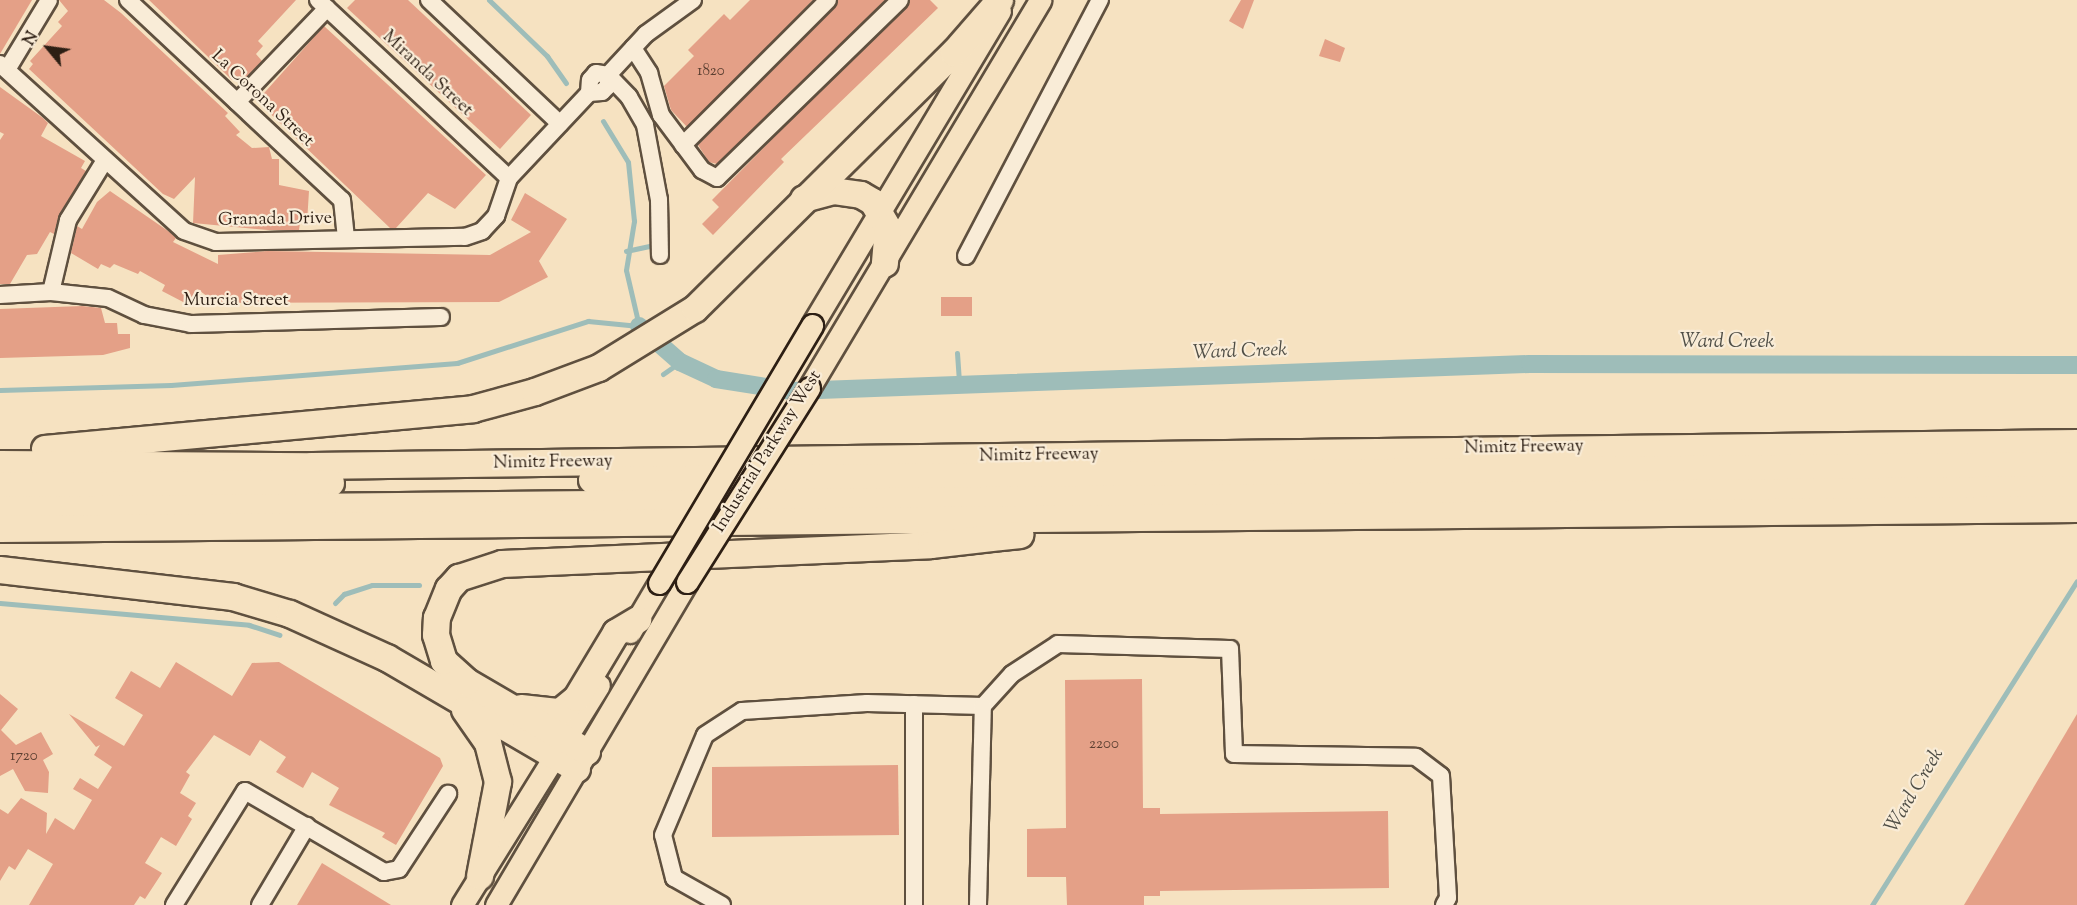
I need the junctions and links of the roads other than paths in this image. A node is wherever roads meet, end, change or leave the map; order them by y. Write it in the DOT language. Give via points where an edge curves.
graph roads {
  1 [pos="49,0"];
  2 [pos="128,0"];
  3 [pos="429,0"];
  4 [pos="693,0"];
  5 [pos="828,0"];
  6 [pos="900,0"];
  7 [pos="1000,0"];
  8 [pos="1006,0"];
  9 [pos="1040,0"];
  10 [pos="1100,0"];
  11 [pos="322,4"];
  12 [pos="633,48"];
  13 [pos="4,66"];
  14 [pos="608,75"];
  15 [pos="237,102"];
  16 [pos="560,124"];
  17 [pos="683,145"];
  18 [pos="105,160"];
  19 [pos="509,177"];
  20 [pos="804,199"];
  21 [pos="880,213"];
  22 [pos="346,238"];
  23 [pos="660,255"];
  24 [pos="966,256"];
  25 [pos="885,264"];
  26 [pos="51,292"];
  27 [pos="0,295"];
  28 [pos="441,317"];
  29 [pos="2077,443"];
  30 [pos="0,453"];
  31 [pos="0,464"];
  32 [pos="2077,465"];
  33 [pos="0,486"];
  34 [pos="2077,489"];
  35 [pos="2077,509"];
  36 [pos="0,510"];
  37 [pos="1137,520"];
  38 [pos="0,529"];
  39 [pos="0,570"];
  40 [pos="638,620"];
  41 [pos="457,700"];
  42 [pos="914,704"];
  43 [pos="506,705"];
  44 [pos="983,706"];
  45 [pos="571,755"];
  46 [pos="448,794"];
  47 [pos="307,826"];
  48 [pos="480,876"];
  49 [pos="174,905"];
  50 [pos="260,905"];
  51 [pos="462,905"];
  52 [pos="496,905"];
  53 [pos="722,905"];
  54 [pos="914,905"];
  55 [pos="978,905"];
  56 [pos="1444,905"];
  1 -- 13 [label="street"];
  2 -- 15 [label="street, La Corona Street"];
  3 -- 16 [label="street"];
  4 -- 12 [label="street"];
  5 -- 17 [label="street"];
  6 -- 17 [label="street" via="726,173 708,176"];
  7 -- 20 [label="highway" via="954,52"];
  8 -- 21 [label="main road, Industrial Parkway West"];
  9 -- 25 [label="main road, Industrial Parkway West"];
  10 -- 24 [label="street"];
  11 -- 15 [label="street"];
  11 -- 19 [label="street, Miranda Street"];
  12 -- 14 [label="street"];
  12 -- 17 [label="street" via="649,73 661,115"];
  13 -- 18 [label="street, Granada Drive"];
  14 -- 16 [label="street" via="596,73 590,80 589,93"];
  14 -- 23 [label="street" via="634,104 645,126 659,200"];
  15 -- 22 [label="street, La Corona Street" via="342,200"];
  16 -- 19 [label="street"];
  18 -- 22 [label="street, Granada Drive" via="184,231 216,242"];
  18 -- 26 [label="street" via="68,220"];
  19 -- 22 [label="street, Granada Drive" via="496,216 482,231 465,237"];
  20 -- 21 [label="highway" via="833,190 847,192 873,202"];
  20 -- 30 [label="highway" via="694,309 630,353 568,381 473,409"];
  21 -- 25 [label="highway" via="890,241"];
  21 -- 40 [label="main road, Industrial Parkway West, bridge"];
  25 -- 45 [label="main road, Industrial Parkway West, bridge" via="687,582"];
  26 -- 27 [label="street, Murcia Street"];
  26 -- 28 [label="street, Murcia Street" via="108,298 144,315 191,324"];
  29 -- 31 [label="highway, Nimitz Freeway" via="312,466"];
  32 -- 33 [label="highway"];
  34 -- 36 [label="highway"];
  35 -- 37 [label="highway"];
  37 -- 38 [label="highway"];
  37 -- 43 [label="highway" via="931,544 479,568 449,589 436,635 444,661 454,672"];
  39 -- 41 [label="highway" via="158,586 256,603 354,641"];
  40 -- 43 [label="highway" via="616,633 577,698 560,712"];
  40 -- 45 [label="main road, Industrial Parkway West"];
  41 -- 45 [label="highway"];
  41 -- 48 [label="highway" via="488,743 498,782"];
  42 -- 44 [label="street"];
  42 -- 53 [label="street" via="742,711 705,735 663,835 674,878"];
  42 -- 54 [label="street"];
  43 -- 45 [label="highway"];
  44 -- 55 [label="street"];
  44 -- 56 [label="street" via="1012,674 1058,644 1230,649 1234,754 1416,757 1442,776 1448,898"];
  45 -- 48 [label="main road, Industrial Parkway West"];
  45 -- 52 [label="main road, Industrial Parkway West"];
  46 -- 47 [label="street" via="399,869 384,872"];
  47 -- 49 [label="street" via="245,790"];
  47 -- 50 [label="street"];
  48 -- 51 [label="main road, Industrial Parkway West"];
}
